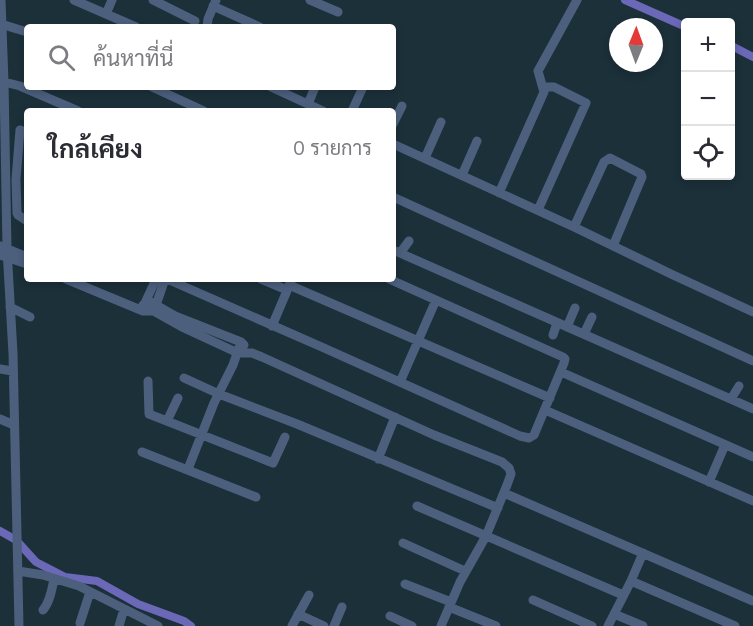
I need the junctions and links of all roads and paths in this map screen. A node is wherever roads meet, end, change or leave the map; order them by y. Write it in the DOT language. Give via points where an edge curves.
graph roads {
  1 [pos="1,0"];
  2 [pos="74,0"];
  3 [pos="112,0"];
  4 [pos="153,0"];
  5 [pos="310,0"];
  6 [pos="577,0"];
  7 [pos="215,3"];
  8 [pos="338,12"];
  9 [pos="106,14"];
  10 [pos="195,21"];
  11 [pos="1,24"];
  12 [pos="129,24"];
  13 [pos="207,24"];
  14 [pos="254,24"];
  15 [pos="24,31"];
  16 [pos="4,82"];
  17 [pos="24,87"];
  18 [pos="543,87"];
  19 [pos="158,90"];
  20 [pos="278,90"];
  21 [pos="314,90"];
  22 [pos="362,90"];
  23 [pos="41,91"];
  24 [pos="308,104"];
  25 [pos="402,106"];
  26 [pos="72,108"];
  27 [pos="198,108"];
  28 [pos="317,108"];
  29 [pos="353,108"];
  30 [pos="396,118"];
  31 [pos="441,122"];
  32 [pos="24,132"];
  33 [pos="477,141"];
  34 [pos="396,145"];
  35 [pos="425,158"];
  36 [pos="17,173"];
  37 [pos="462,175"];
  38 [pos="24,176"];
  39 [pos="499,193"];
  40 [pos="396,198"];
  41 [pos="538,210"];
  42 [pos="24,219"];
  43 [pos="574,227"];
  44 [pos="409,241"];
  45 [pos="613,246"];
  46 [pos="4,252"];
  47 [pos="397,252"];
  48 [pos="24,256"];
  49 [pos="24,262"];
  50 [pos="73,282"];
  51 [pos="88,282"];
  52 [pos="155,282"];
  53 [pos="165,282"];
  54 [pos="173,282"];
  55 [pos="396,282"];
  56 [pos="290,285"];
  57 [pos="436,300"];
  58 [pos="145,303"];
  59 [pos="10,307"];
  60 [pos="154,308"];
  61 [pos="575,309"];
  62 [pos="753,312"];
  63 [pos="30,317"];
  64 [pos="591,317"];
  65 [pos="174,319"];
  66 [pos="557,322"];
  67 [pos="272,326"];
  68 [pos="567,327"];
  69 [pos="584,334"];
  70 [pos="553,335"];
  71 [pos="418,340"];
  72 [pos="241,342"];
  73 [pos="238,353"];
  74 [pos="252,353"];
  75 [pos="753,361"];
  76 [pos="0,369"];
  77 [pos="12,371"];
  78 [pos="561,372"];
  79 [pos="184,378"];
  80 [pos="148,381"];
  81 [pos="400,382"];
  82 [pos="739,386"];
  83 [pos="219,394"];
  84 [pos="178,398"];
  85 [pos="550,398"];
  86 [pos="731,399"];
  87 [pos="753,409"];
  88 [pos="545,410"];
  89 [pos="395,417"];
  90 [pos="0,419"];
  91 [pos="167,421"];
  92 [pos="14,425"];
  93 [pos="202,435"];
  94 [pos="285,438"];
  95 [pos="725,445"];
  96 [pos="142,452"];
  97 [pos="753,457"];
  98 [pos="378,459"];
  99 [pos="188,469"];
  100 [pos="709,482"];
  101 [pos="504,493"];
  102 [pos="256,497"];
  103 [pos="753,501"];
  104 [pos="417,506"];
  105 [pos="498,508"];
  106 [pos="486,536"];
  107 [pos="403,543"];
  108 [pos="643,553"];
  109 [pos="18,571"];
  110 [pos="465,571"];
  111 [pos="54,579"];
  112 [pos="631,581"];
  113 [pos="405,584"];
  114 [pos="90,592"];
  115 [pos="309,595"];
  116 [pos="623,595"];
  117 [pos="533,600"];
  118 [pos="753,601"];
  119 [pos="450,604"];
  120 [pos="342,607"];
  121 [pos="124,609"];
  122 [pos="43,610"];
  123 [pos="298,614"];
  124 [pos="614,614"];
  125 [pos="390,616"];
  126 [pos="80,623"];
  127 [pos="19,626"];
  128 [pos="119,626"];
  129 [pos="158,626"];
  130 [pos="292,626"];
  131 [pos="324,626"];
  132 [pos="334,626"];
  133 [pos="412,626"];
  134 [pos="441,626"];
  135 [pos="496,626"];
  136 [pos="592,626"];
  137 [pos="608,626"];
  138 [pos="643,626"];
  139 [pos="735,626"];
  1 -- 11 [label="street"];
  2 -- 9 [label="street"];
  3 -- 9 [label="street"];
  4 -- 10 [label="street"];
  5 -- 8 [label="street"];
  6 -- 18 [label="street" via="538,71"];
  7 -- 13 [label="street"];
  7 -- 14 [label="street"];
  9 -- 12 [label="street"];
  11 -- 15 [label="street"];
  11 -- 16 [label="street"];
  16 -- 17 [label="street"];
  16 -- 46 [label="street"];
  18 -- 39 [label="street"];
  18 -- 41 [label="street" via="554,87 586,103"];
  19 -- 27 [label="street"];
  20 -- 24 [label="street"];
  21 -- 24 [label="street"];
  22 -- 29 [label="street"];
  23 -- 26 [label="street"];
  24 -- 28 [label="street"];
  25 -- 30 [label="street"];
  31 -- 35 [label="street"];
  32 -- 36 [label="street" via="20,130"];
  33 -- 37 [label="street"];
  34 -- 35 [label="street"];
  35 -- 37 [label="street"];
  36 -- 38 [label="street"];
  36 -- 42 [label="street" via="17,213"];
  37 -- 39 [label="street"];
  39 -- 41 [label="street"];
  40 -- 75 [label="street"];
  41 -- 43 [label="street"];
  43 -- 45 [label="street"];
  43 -- 45 [label="street" via="604,162 615,160 642,177"];
  44 -- 47 [label="street"];
  45 -- 62 [label="street"];
  46 -- 48 [label="street"];
  46 -- 49 [label="street"];
  46 -- 59 [label="street"];
  47 -- 66 [label="street"];
  50 -- 60 [label="street" via="143,311"];
  51 -- 58 [label="street"];
  52 -- 58 [label="street"];
  53 -- 60 [label="street"];
  54 -- 67 [label="street"];
  55 -- 57 [label="street"];
  56 -- 67 [label="street"];
  56 -- 71 [label="street"];
  57 -- 71 [label="street"];
  57 -- 78 [label="street" via="563,357"];
  58 -- 60 [label="street"];
  59 -- 63 [label="street"];
  59 -- 77 [label="street"];
  60 -- 65 [label="street"];
  61 -- 68 [label="street"];
  64 -- 69 [label="street"];
  65 -- 72 [label="street"];
  65 -- 73 [label="street"];
  66 -- 68 [label="street"];
  66 -- 70 [label="street"];
  67 -- 81 [label="street"];
  68 -- 69 [label="street"];
  69 -- 86 [label="street"];
  71 -- 81 [label="street"];
  71 -- 85 [label="street"];
  72 -- 73 [label="street"];
  72 -- 74 [label="street"];
  73 -- 74 [label="street"];
  73 -- 83 [label="street"];
  74 -- 89 [label="street"];
  76 -- 77 [label="street"];
  77 -- 92 [label="street"];
  78 -- 85 [label="street"];
  78 -- 95 [label="street"];
  79 -- 83 [label="street"];
  80 -- 91 [label="street" via="148,414"];
  81 -- 88 [label="street" via="529,438"];
  82 -- 86 [label="street"];
  83 -- 93 [label="street"];
  83 -- 98 [label="street"];
  84 -- 91 [label="street"];
  85 -- 88 [label="street"];
  86 -- 87 [label="street"];
  88 -- 100 [label="street"];
  89 -- 98 [label="street"];
  89 -- 101 [label="street" via="502,462 511,474"];
  90 -- 92 [label="street"];
  91 -- 93 [label="street"];
  92 -- 109 [label="street"];
  93 -- 94 [label="street" via="273,463"];
  93 -- 99 [label="street"];
  95 -- 97 [label="street"];
  95 -- 100 [label="street"];
  96 -- 99 [label="street"];
  98 -- 105 [label="street"];
  99 -- 102 [label="street"];
  100 -- 103 [label="street"];
  101 -- 105 [label="street"];
  101 -- 108 [label="street"];
  104 -- 106 [label="street"];
  105 -- 106 [label="street"];
  106 -- 110 [label="street"];
  106 -- 116 [label="street"];
  107 -- 110 [label="street"];
  108 -- 112 [label="street"];
  108 -- 118 [label="street"];
  109 -- 111 [label="street"];
  109 -- 127 [label="street"];
  110 -- 119 [label="street"];
  111 -- 114 [label="street"];
  111 -- 122 [label="street"];
  112 -- 116 [label="street"];
  112 -- 139 [label="street"];
  113 -- 119 [label="street"];
  114 -- 121 [label="street"];
  114 -- 126 [label="street"];
  115 -- 123 [label="street"];
  116 -- 124 [label="street"];
  117 -- 136 [label="street"];
  119 -- 134 [label="street"];
  119 -- 135 [label="street"];
  120 -- 132 [label="street"];
  121 -- 128 [label="street"];
  121 -- 129 [label="street"];
  123 -- 130 [label="street"];
  123 -- 131 [label="street"];
  124 -- 137 [label="street"];
  124 -- 138 [label="street"];
  125 -- 133 [label="street"];
}
